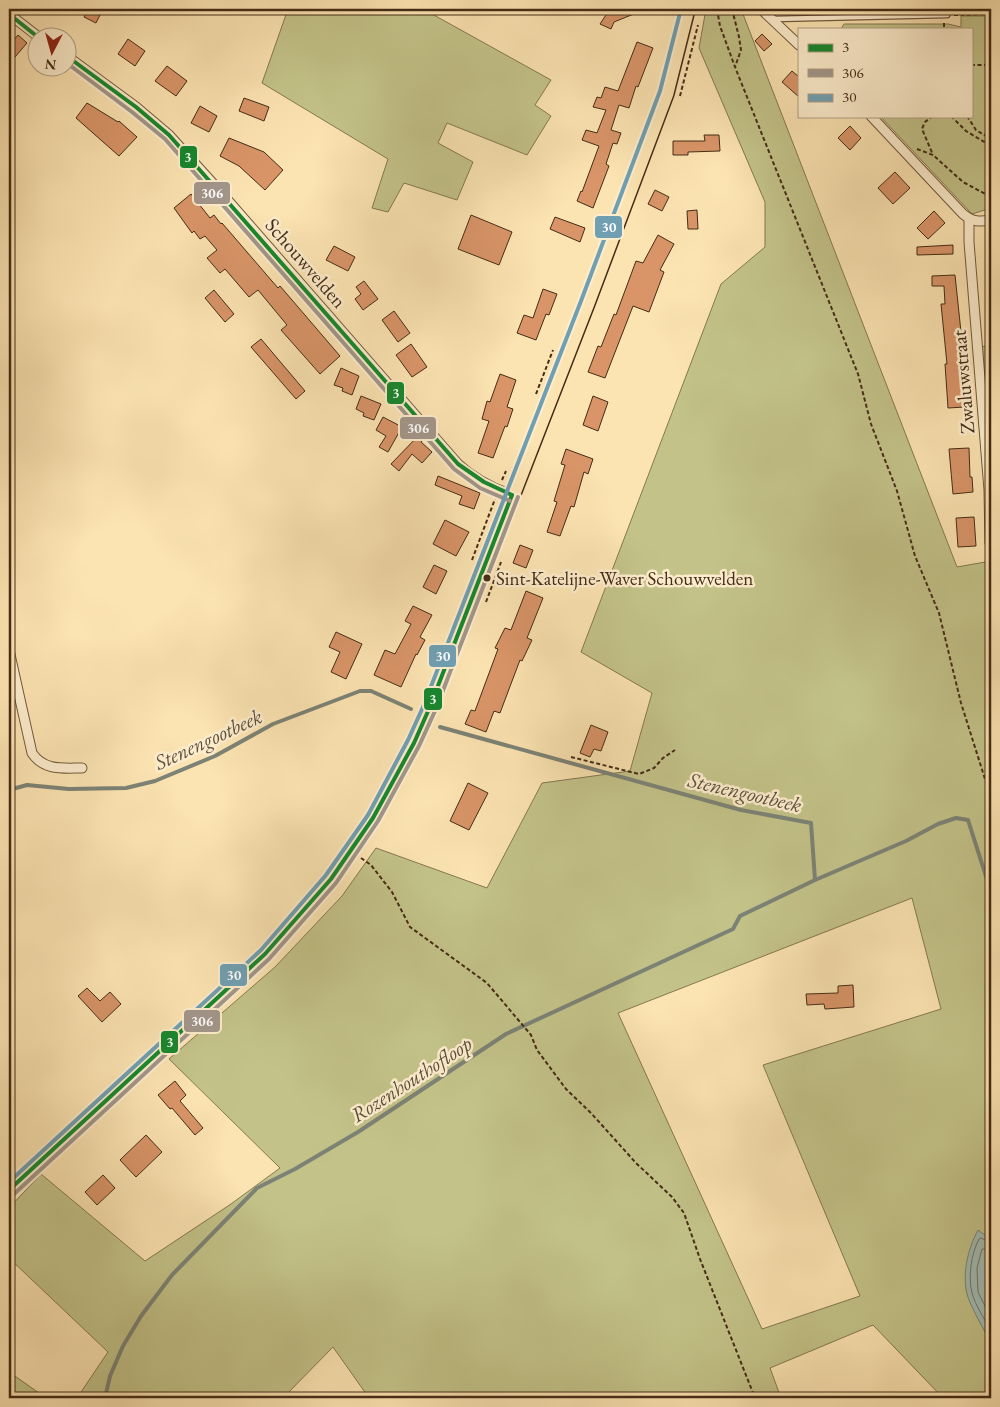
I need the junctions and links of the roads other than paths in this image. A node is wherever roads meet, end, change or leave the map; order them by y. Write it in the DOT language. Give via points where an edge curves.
graph roads {
  1 [pos="687,9"];
  2 [pos="762,9"];
  3 [pos="9,14"];
  4 [pos="947,15"];
  5 [pos="772,19"];
  6 [pos="28,29"];
  7 [pos="798,44"];
  8 [pos="78,64"];
  9 [pos="873,118"];
  10 [pos="969,219"];
  11 [pos="991,220"];
  12 [pos="505,493"];
  13 [pos="990,543"];
  14 [pos="9,650"];
  15 [pos="82,768"];
  16 [pos="9,1190"];
  1 -- 12 [label="main road" via="666,93 587,303"];
  2 -- 5 [label="street"];
  3 -- 6 [label="street"];
  4 -- 5 [label="lane"];
  5 -- 7 [label="street"];
  8 -- 12 [label="street, Schouwvelden" via="169,135 452,459 472,476"];
  9 -- 10 [label="street"];
  10 -- 11 [label="street" via="979,222"];
  10 -- 13 [label="street, Zwaluwstraat"];
  12 -- 16 [label="main road" via="414,743 373,818 331,880 265,954"];
  14 -- 15 [label="street" via="32,754 40,763 54,768"];
}
